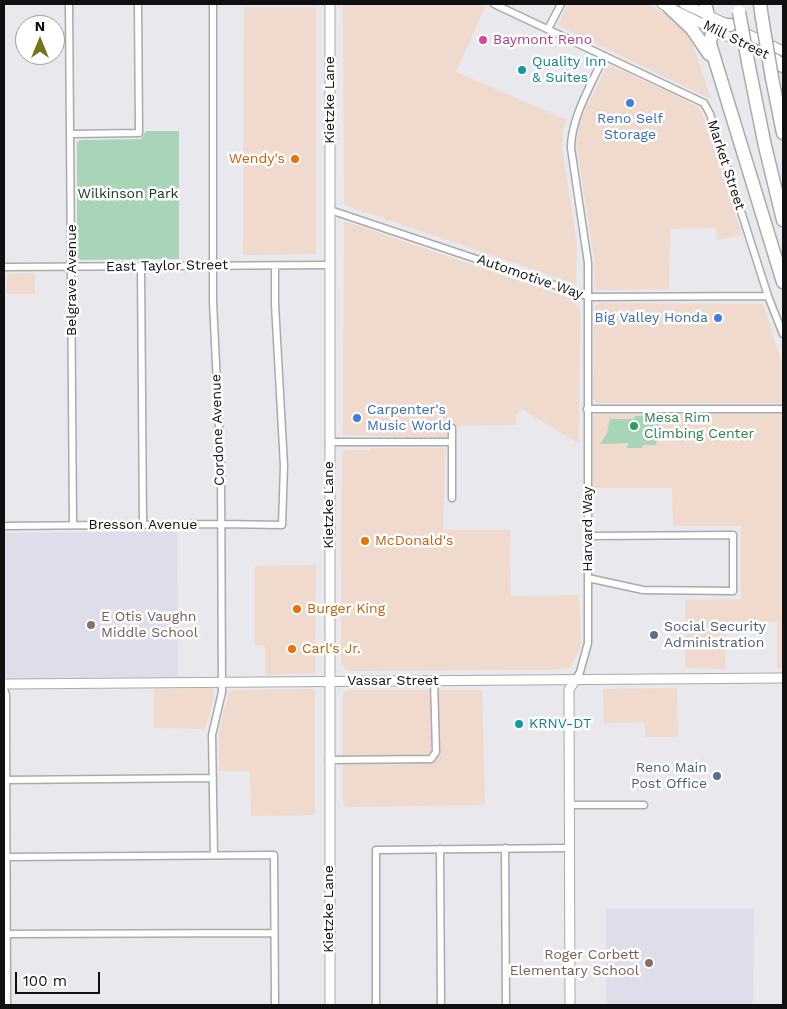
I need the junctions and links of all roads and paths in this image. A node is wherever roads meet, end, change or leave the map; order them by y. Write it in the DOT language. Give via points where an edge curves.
graph roads {
  1 [pos="69,4"];
  2 [pos="138,4"];
  3 [pos="213,4"];
  4 [pos="330,4"];
  5 [pos="494,4"];
  6 [pos="561,4"];
  7 [pos="684,4"];
  8 [pos="760,4"];
  9 [pos="666,6"];
  10 [pos="738,7"];
  11 [pos="707,9"];
  12 [pos="548,29"];
  13 [pos="720,29"];
  14 [pos="604,56"];
  15 [pos="781,60"];
  16 [pos="719,74"];
  17 [pos="778,106"];
  18 [pos="783,124"];
  19 [pos="783,133"];
  20 [pos="71,134"];
  21 [pos="330,210"];
  22 [pos="783,220"];
  23 [pos="329,265"];
  24 [pos="213,266"];
  25 [pos="275,266"];
  26 [pos="4,267"];
  27 [pos="72,267"];
  28 [pos="141,267"];
  29 [pos="783,282"];
  30 [pos="768,296"];
  31 [pos="588,297"];
  32 [pos="783,334"];
  33 [pos="783,408"];
  34 [pos="588,409"];
  35 [pos="452,428"];
  36 [pos="329,442"];
  37 [pos="452,442"];
  38 [pos="452,498"];
  39 [pos="221,524"];
  40 [pos="73,525"];
  41 [pos="144,525"];
  42 [pos="4,526"];
  43 [pos="588,536"];
  44 [pos="588,578"];
  45 [pos="783,678"];
  46 [pos="329,680"];
  47 [pos="434,680"];
  48 [pos="575,680"];
  49 [pos="221,683"];
  50 [pos="4,684"];
  51 [pos="4,688"];
  52 [pos="328,760"];
  53 [pos="213,778"];
  54 [pos="5,780"];
  55 [pos="644,804"];
  56 [pos="570,805"];
  57 [pos="505,848"];
  58 [pos="570,848"];
  59 [pos="440,849"];
  60 [pos="214,855"];
  61 [pos="5,857"];
  62 [pos="274,933"];
  63 [pos="5,934"];
  64 [pos="7,1005"];
  65 [pos="275,1005"];
  66 [pos="330,1005"];
  67 [pos="376,1005"];
  68 [pos="441,1005"];
  69 [pos="506,1005"];
  70 [pos="570,1005"];
  1 -- 20 [label="street, Belgrave Avenue"];
  2 -- 20 [label="street" via="139,133"];
  3 -- 24 [label="street, Cordone Avenue"];
  4 -- 21 [label="main road, Kietzke Lane"];
  5 -- 12 [label="street, Market Street"];
  6 -- 12 [label="street"];
  7 -- 11 [label="main road, Mill Street"];
  8 -- 17 [label="highway, bridge"];
  9 -- 13 [label="main road, Mill Street"];
  9 -- 16 [label="highway" via="698,37"];
  10 -- 22 [label="highway, bridge"];
  11 -- 13 [label="highway"];
  12 -- 14 [label="street, Market Street"];
  13 -- 15 [label="main road, Mill Street"];
  13 -- 16 [label="highway" via="711,36 710,44"];
  14 -- 30 [label="street, Market Street" via="700,100 707,108"];
  14 -- 31 [label="street, Harvard Way" via="574,121 570,148 588,264"];
  16 -- 29 [label="highway"];
  17 -- 18 [label="highway"];
  17 -- 19 [label="highway"];
  20 -- 27 [label="street, Belgrave Avenue"];
  21 -- 23 [label="main road, Kietzke Lane"];
  21 -- 31 [label="street, Automotive Way"];
  23 -- 25 [label="street, East Taylor Street"];
  23 -- 36 [label="main road, Kietzke Lane"];
  24 -- 25 [label="street, East Taylor Street"];
  24 -- 28 [label="street, East Taylor Street"];
  24 -- 39 [label="street, Cordone Avenue"];
  25 -- 39 [label="street, Bresson Avenue" via="284,466 282,526"];
  26 -- 27 [label="street, East Taylor Street"];
  27 -- 28 [label="street, East Taylor Street"];
  27 -- 40 [label="street, Belgrave Avenue"];
  28 -- 41 [label="street"];
  30 -- 31 [label="street, Automotive Way"];
  30 -- 32 [label="street, Market Street"];
  31 -- 34 [label="street, Harvard Way"];
  33 -- 34 [label="street"];
  34 -- 43 [label="street, Harvard Way"];
  35 -- 37 [label="street"];
  36 -- 37 [label="street"];
  36 -- 46 [label="main road, Kietzke Lane"];
  37 -- 38 [label="street"];
  39 -- 41 [label="street, Bresson Avenue"];
  39 -- 49 [label="street, Cordone Avenue"];
  40 -- 41 [label="street, Bresson Avenue"];
  40 -- 42 [label="street, Bresson Avenue"];
  43 -- 44 [label="street, Harvard Way"];
  43 -- 44 [label="street" via="733,535 733,591 644,590"];
  44 -- 48 [label="street, Harvard Way" via="587,648"];
  45 -- 48 [label="main road, Vassar Street"];
  46 -- 47 [label="main road, Vassar Street"];
  46 -- 49 [label="main road, Vassar Street"];
  46 -- 52 [label="main road, Kietzke Lane"];
  47 -- 48 [label="main road, Vassar Street"];
  47 -- 52 [label="street" via="436,752 431,759"];
  48 -- 56 [label="main road, Harvard Way" via="569,690"];
  49 -- 50 [label="main road, Vassar Street"];
  49 -- 53 [label="street, Cordone Avenue" via="221,698 212,735"];
  51 -- 54 [label="street"];
  52 -- 66 [label="main road, Kietzke Lane"];
  53 -- 54 [label="street"];
  53 -- 60 [label="street, Cordone Avenue"];
  54 -- 61 [label="street"];
  55 -- 56 [label="street"];
  56 -- 58 [label="main road, Harvard Way"];
  57 -- 58 [label="street"];
  57 -- 59 [label="street"];
  57 -- 69 [label="street"];
  58 -- 70 [label="main road, Harvard Way"];
  59 -- 67 [label="street" via="376,850"];
  59 -- 68 [label="street"];
  60 -- 61 [label="street"];
  60 -- 62 [label="street" via="274,856"];
  61 -- 63 [label="street"];
  62 -- 63 [label="street"];
  62 -- 65 [label="street"];
  63 -- 64 [label="street"];
}
